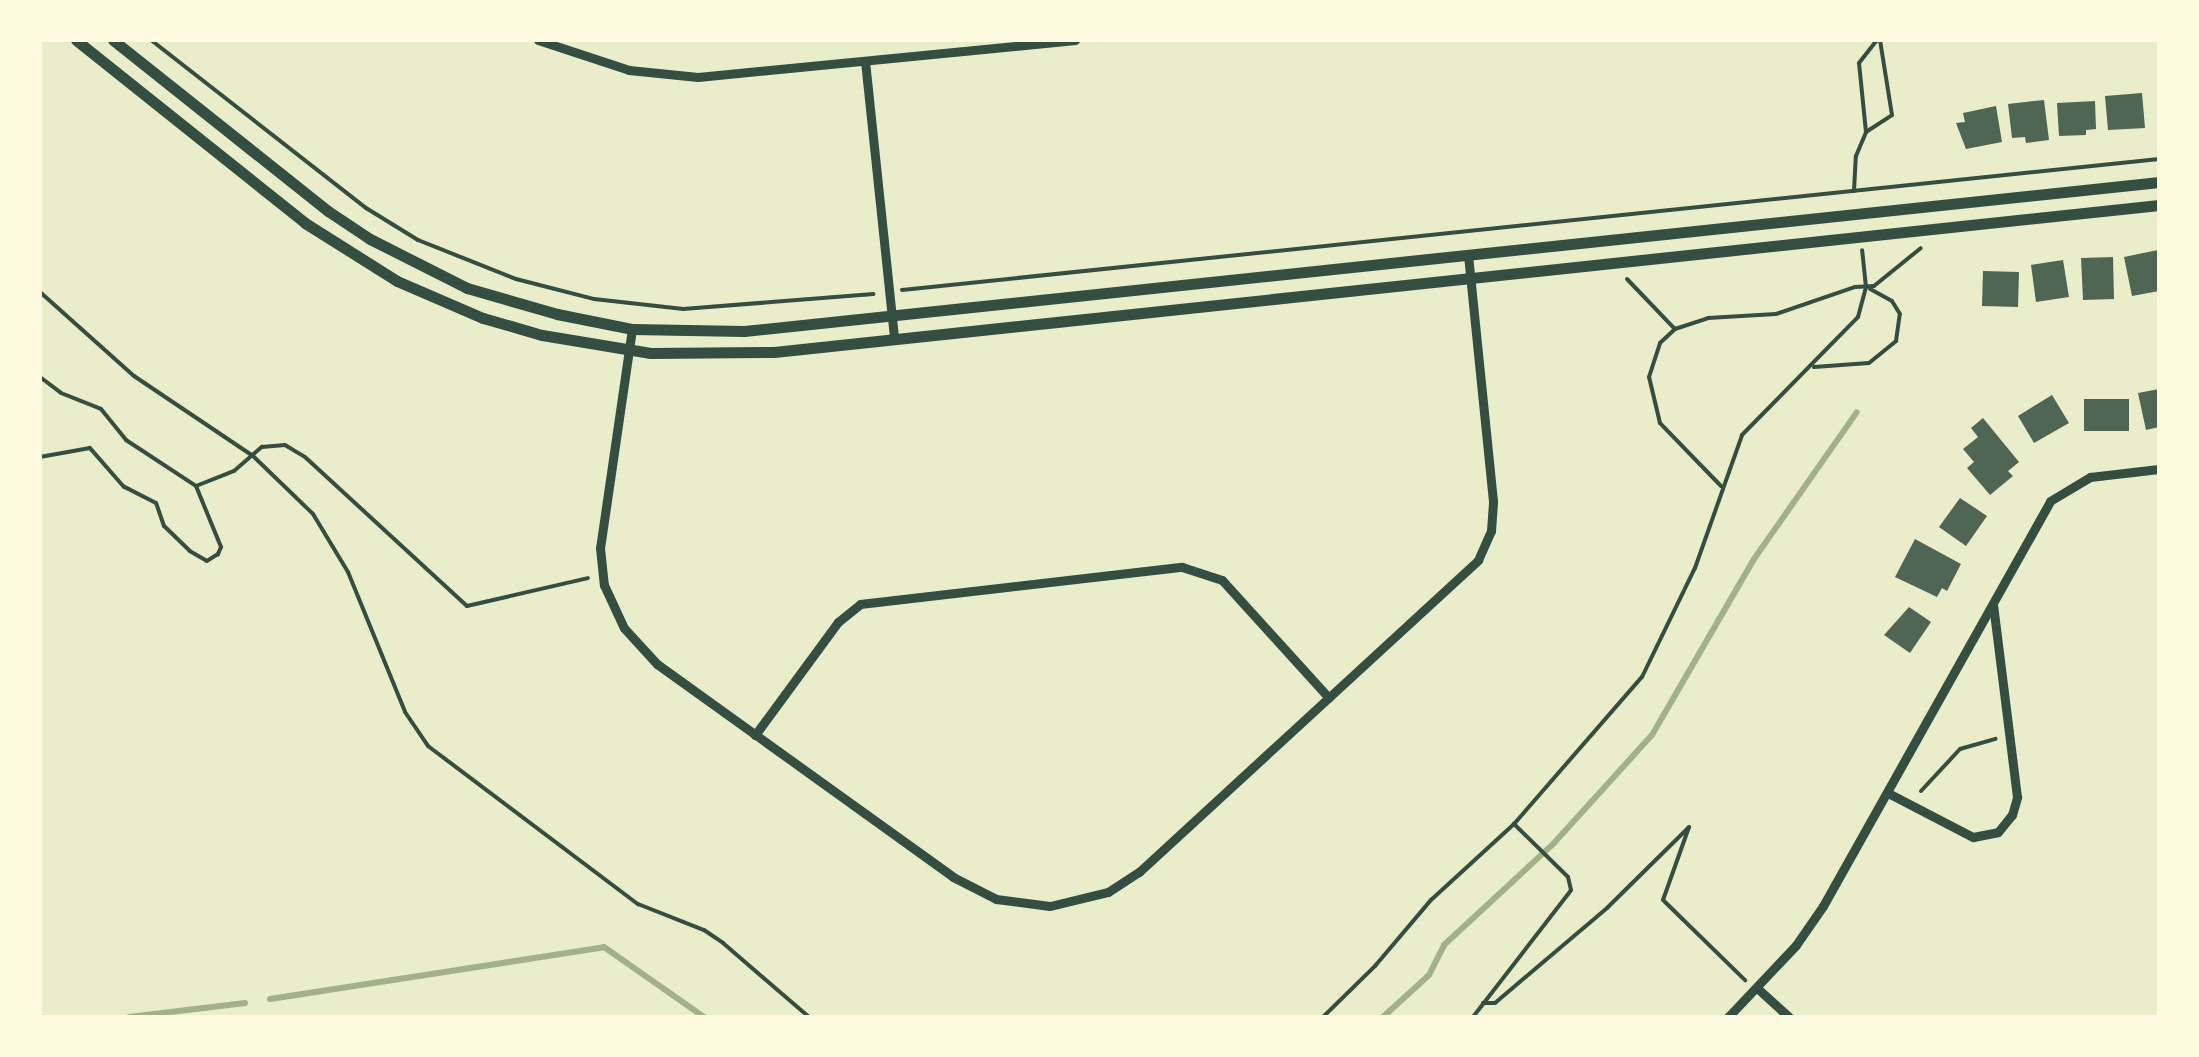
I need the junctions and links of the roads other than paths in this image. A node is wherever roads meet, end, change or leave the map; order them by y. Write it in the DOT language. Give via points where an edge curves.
graph roads {
  1 [pos="76,40"];
  2 [pos="113,40"];
  3 [pos="538,40"];
  4 [pos="1075,40"];
  5 [pos="865,61"];
  6 [pos="2159,182"];
  7 [pos="2159,205"];
  8 [pos="1468,255"];
  9 [pos="1470,278"];
  10 [pos="892,315"];
  11 [pos="632,329"];
  12 [pos="894,338"];
  13 [pos="628,350"];
  14 [pos="2159,469"];
  15 [pos="1993,601"];
  16 [pos="1329,698"];
  17 [pos="755,735"];
  18 [pos="1888,793"];
  19 [pos="1757,988"];
  20 [pos="1728,1017"];
  21 [pos="1789,1017"];
  1 -- 13 [label="street" via="262,190 370,266 483,318"];
  2 -- 11 [label="street" via="370,239 468,288"];
  3 -- 5 [label="street" via="605,64 671,77"];
  4 -- 5 [label="street"];
  5 -- 10 [label="street"];
  6 -- 8 [label="street"];
  7 -- 9 [label="street"];
  8 -- 9 [label="street"];
  8 -- 10 [label="street"];
  9 -- 12 [label="street"];
  9 -- 16 [label="street" via="1493,501 1488,540 1469,570"];
  10 -- 11 [label="street" via="744,331"];
  10 -- 12 [label="street"];
  11 -- 13 [label="street"];
  12 -- 13 [label="street" via="706,356"];
  13 -- 17 [label="street" via="600,524 604,585 641,650"];
  14 -- 15 [label="street" via="2090,477 2059,493"];
  15 -- 18 [label="street"];
  15 -- 18 [label="street" via="2017,797 2012,816 1998,832 1972,837"];
  16 -- 17 [label="street" via="1222,580 1182,567 860,604 838,622"];
  16 -- 17 [label="street" via="1128,880 1108,892 1050,906 996,899 969,886"];
  18 -- 19 [label="street" via="1808,929"];
  19 -- 20 [label="street"];
  19 -- 21 [label="street"];
}
